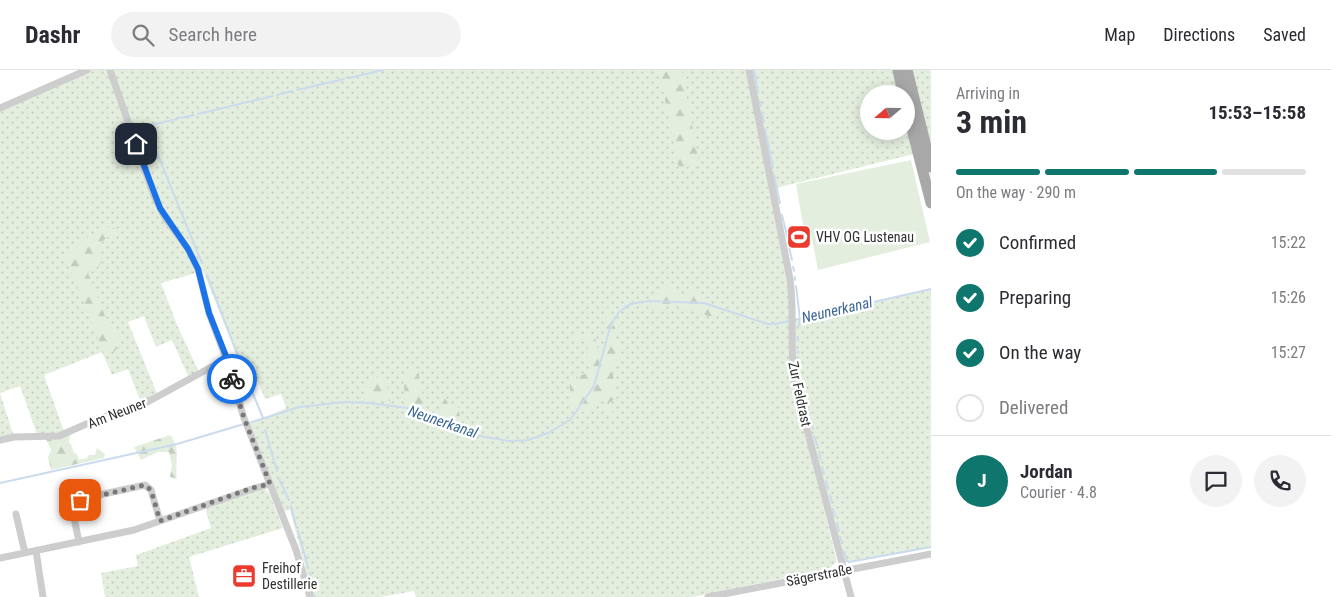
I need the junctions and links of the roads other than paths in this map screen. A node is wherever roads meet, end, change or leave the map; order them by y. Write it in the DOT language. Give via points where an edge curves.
graph roads {
  1 [pos="87,70"];
  2 [pos="110,70"];
  3 [pos="749,70"];
  4 [pos="898,70"];
  5 [pos="907,70"];
  6 [pos="901,85"];
  7 [pos="0,108"];
  8 [pos="915,140"];
  9 [pos="931,167"];
  10 [pos="931,203"];
  11 [pos="226,359"];
  12 [pos="0,440"];
  13 [pos="270,484"];
  14 [pos="16,514"];
  15 [pos="160,521"];
  16 [pos="80,542"];
  17 [pos="36,551"];
  18 [pos="25,553"];
  19 [pos="931,554"];
  20 [pos="0,558"];
  21 [pos="844,571"];
  22 [pos="751,588"];
  23 [pos="43,597"];
  24 [pos="310,597"];
  25 [pos="708,597"];
  26 [pos="753,597"];
  27 [pos="851,597"];
  1 -- 7 [label="street"];
  2 -- 11 [label="street" via="154,196 198,269 209,313"];
  3 -- 21 [label="street, Zur Feldrast" via="790,279 795,384"];
  4 -- 6 [label="main road"];
  5 -- 9 [label="main road"];
  8 -- 10 [label="main road"];
  11 -- 12 [label="street, Am Neuner" via="142,405 100,418 65,434"];
  11 -- 13 [label="street" via="244,418"];
  13 -- 15 [label="street"];
  13 -- 24 [label="street"];
  14 -- 18 [label="street"];
  15 -- 16 [label="street"];
  15 -- 16 [label="street" via="151,490 145,485 76,500 72,508"];
  16 -- 17 [label="street"];
  17 -- 18 [label="street"];
  17 -- 23 [label="street"];
  18 -- 20 [label="street"];
  19 -- 21 [label="street, Sägerstraße"];
  21 -- 22 [label="street, Sägerstraße"];
  21 -- 27 [label="street, Zur Feldrast"];
  22 -- 25 [label="street, Sägerstraße"];
  22 -- 26 [label="street"];
}
